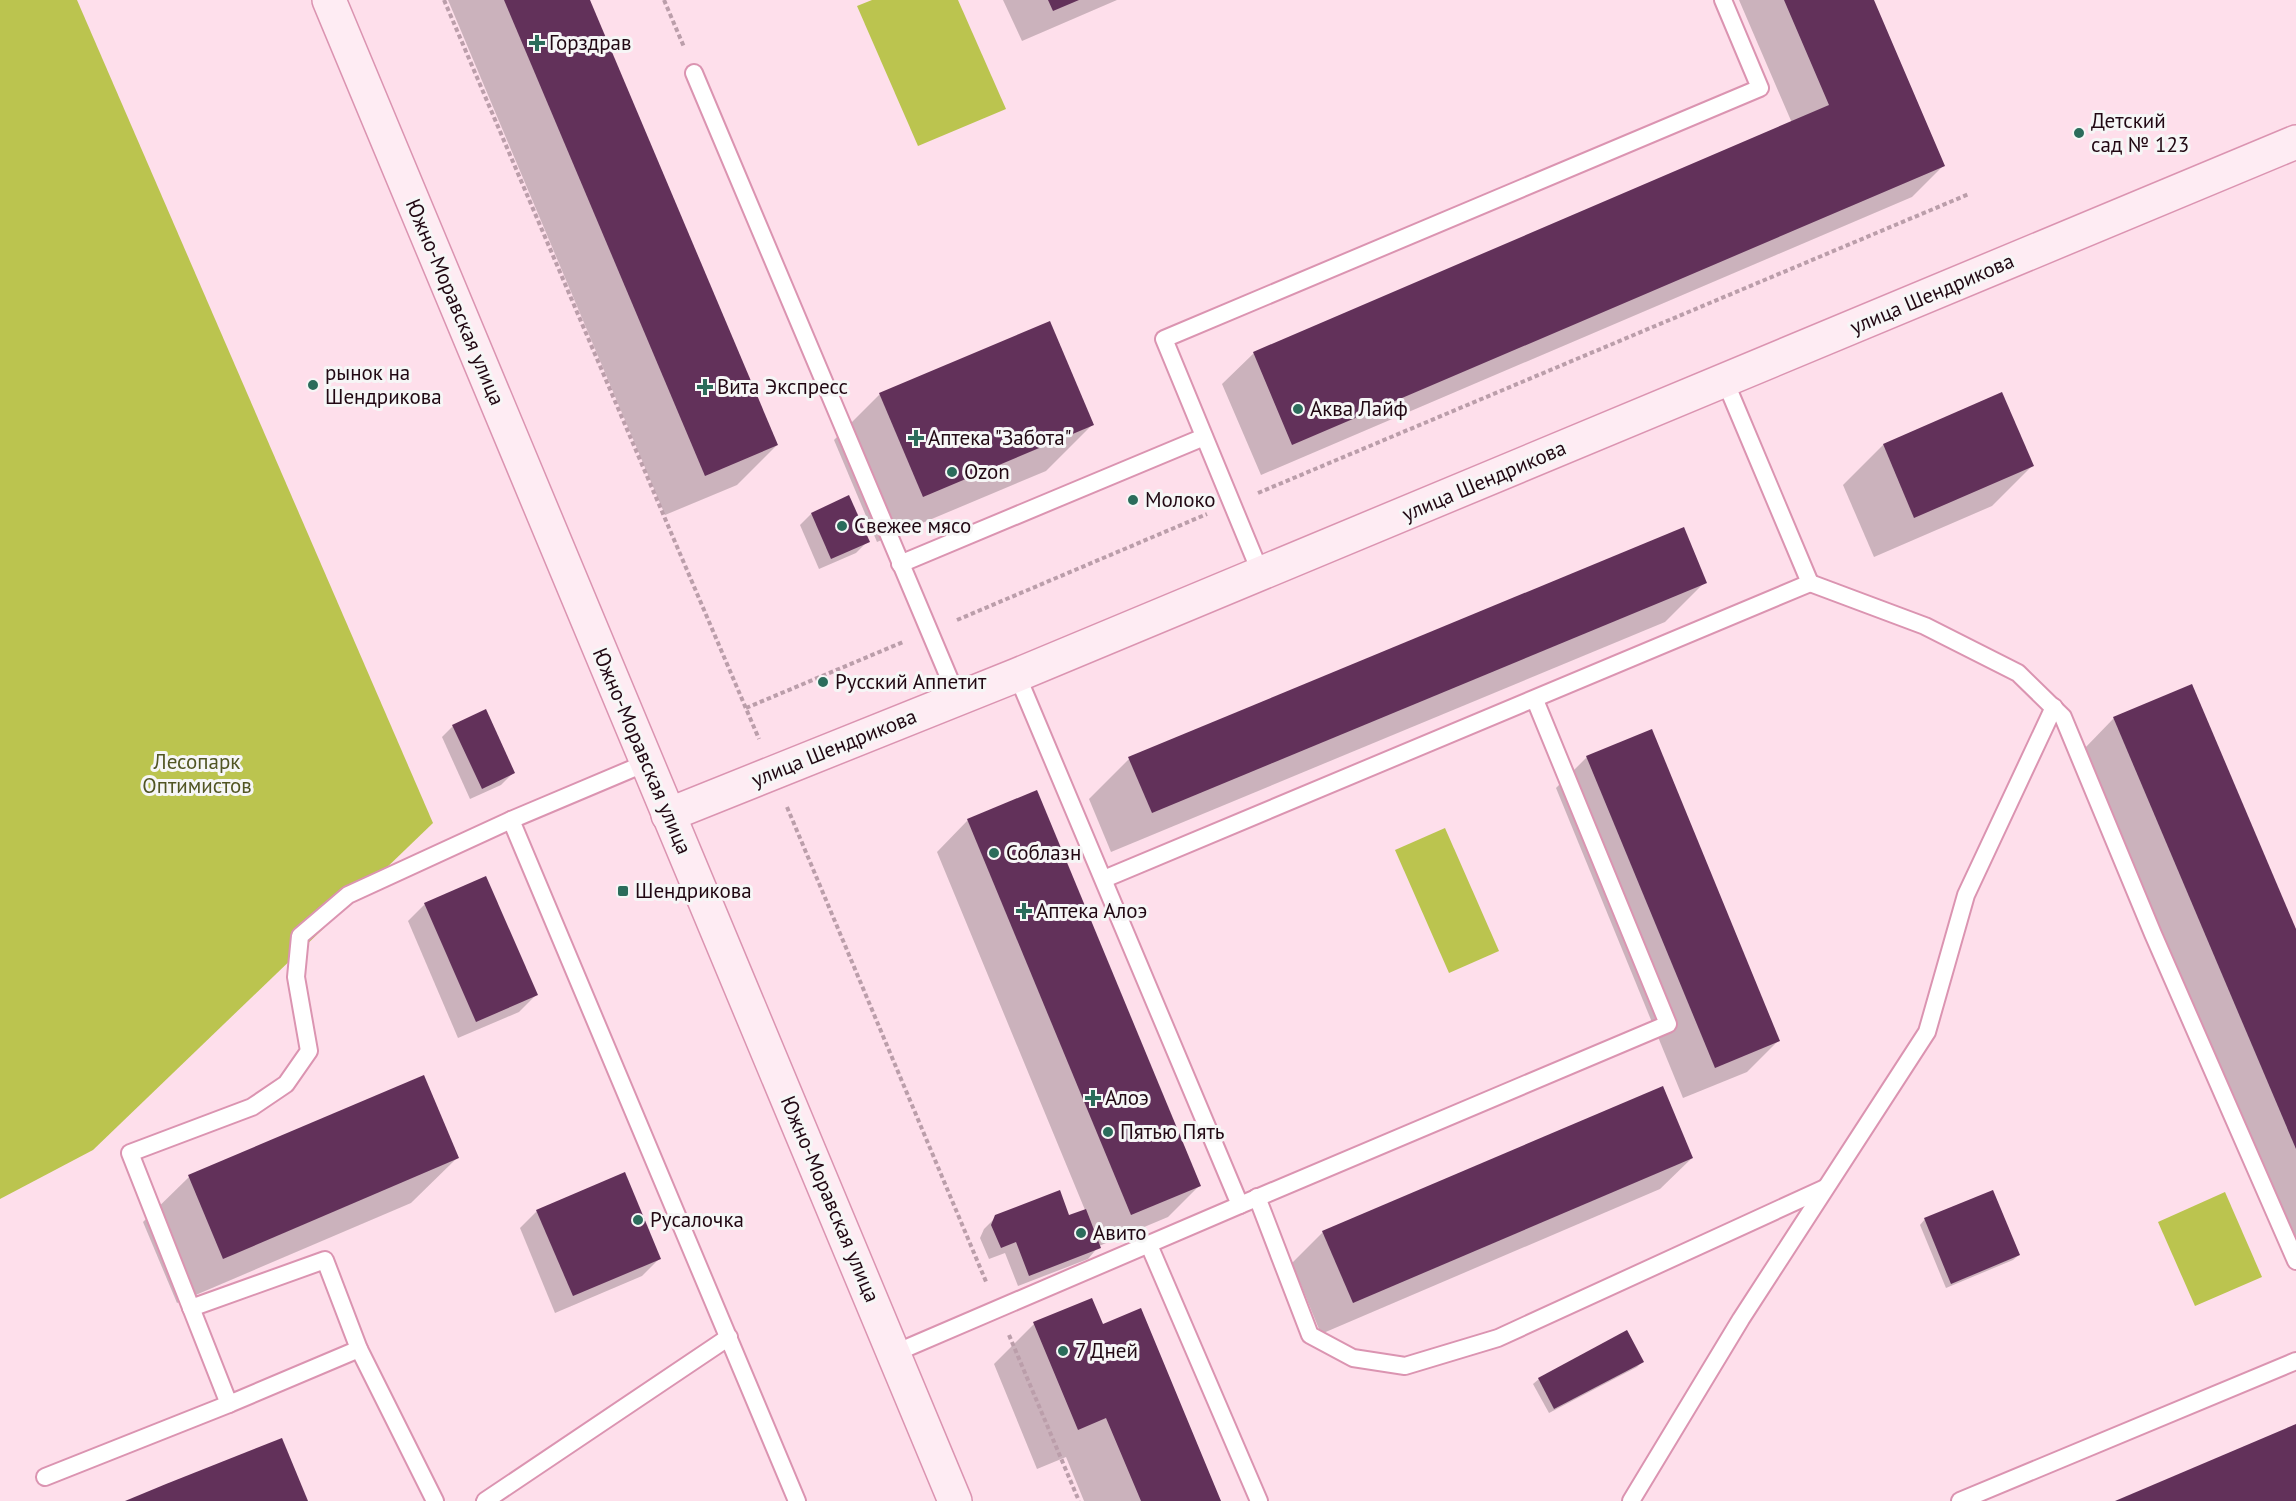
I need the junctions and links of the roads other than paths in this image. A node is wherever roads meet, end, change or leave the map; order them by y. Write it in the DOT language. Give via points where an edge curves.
graph roads {
  1 [pos="329,0"];
  2 [pos="1723,0"];
  3 [pos="694,73"];
  4 [pos="2296,142"];
  5 [pos="1725,381"];
  6 [pos="1204,436"];
  7 [pos="900,564"];
  8 [pos="1261,574"];
  9 [pos="1810,583"];
  10 [pos="1017,675"];
  11 [pos="958,699"];
  12 [pos="1535,700"];
  13 [pos="2054,707"];
  14 [pos="646,763"];
  15 [pos="669,814"];
  16 [pos="511,820"];
  17 [pos="1104,879"];
  18 [pos="1826,1188"];
  19 [pos="1257,1197"];
  20 [pos="1240,1205"];
  21 [pos="1149,1245"];
  22 [pos="2296,1261"];
  23 [pos="191,1308"];
  24 [pos="729,1337"];
  25 [pos="359,1349"];
  26 [pos="895,1353"];
  27 [pos="2296,1360"];
  28 [pos="229,1404"];
  29 [pos="45,1477"];
  30 [pos="435,1501"];
  31 [pos="485,1501"];
  32 [pos="796,1501"];
  33 [pos="956,1501"];
  34 [pos="1259,1501"];
  35 [pos="1631,1501"];
  36 [pos="1960,1501"];
  1 -- 14 [label="street, Южно-Моравская улица"];
  2 -- 6 [label="lane" via="1760,88 1164,339"];
  3 -- 7 [label="lane"];
  4 -- 5 [label="street, улица Шендрикова"];
  5 -- 8 [label="street, улица Шендрикова"];
  5 -- 9 [label="lane"];
  6 -- 7 [label="lane"];
  6 -- 8 [label="lane"];
  7 -- 11 [label="lane"];
  8 -- 10 [label="street, улица Шендрикова"];
  9 -- 12 [label="lane"];
  9 -- 13 [label="lane" via="1925,626 2018,672"];
  10 -- 11 [label="street, улица Шендрикова"];
  10 -- 17 [label="lane"];
  11 -- 15 [label="street, улица Шендрикова"];
  12 -- 17 [label="lane"];
  12 -- 19 [label="lane" via="1668,1024"];
  13 -- 18 [label="lane" via="1966,895 1927,1032"];
  13 -- 22 [label="lane" via="2063,717"];
  14 -- 15 [label="street, Южно-Моравская улица"];
  14 -- 16 [label="lane"];
  15 -- 26 [label="street, Южно-Моравская улица"];
  16 -- 23 [label="lane" via="348,896 300,936 296,977 309,1051 286,1084 252,1107 130,1153"];
  16 -- 24 [label="lane"];
  17 -- 20 [label="lane"];
  18 -- 19 [label="lane" via="1498,1338 1405,1366 1353,1358 1310,1335"];
  18 -- 35 [label="lane"];
  19 -- 20 [label="lane"];
  20 -- 21 [label="lane"];
  21 -- 26 [label="lane"];
  21 -- 34 [label="lane"];
  23 -- 25 [label="lane" via="325,1260"];
  23 -- 28 [label="lane"];
  24 -- 31 [label="lane"];
  24 -- 32 [label="lane"];
  25 -- 28 [label="lane"];
  25 -- 30 [label="lane"];
  26 -- 33 [label="street, Южно-Моравская улица"];
  27 -- 36 [label="lane"];
  28 -- 29 [label="lane"];
}
